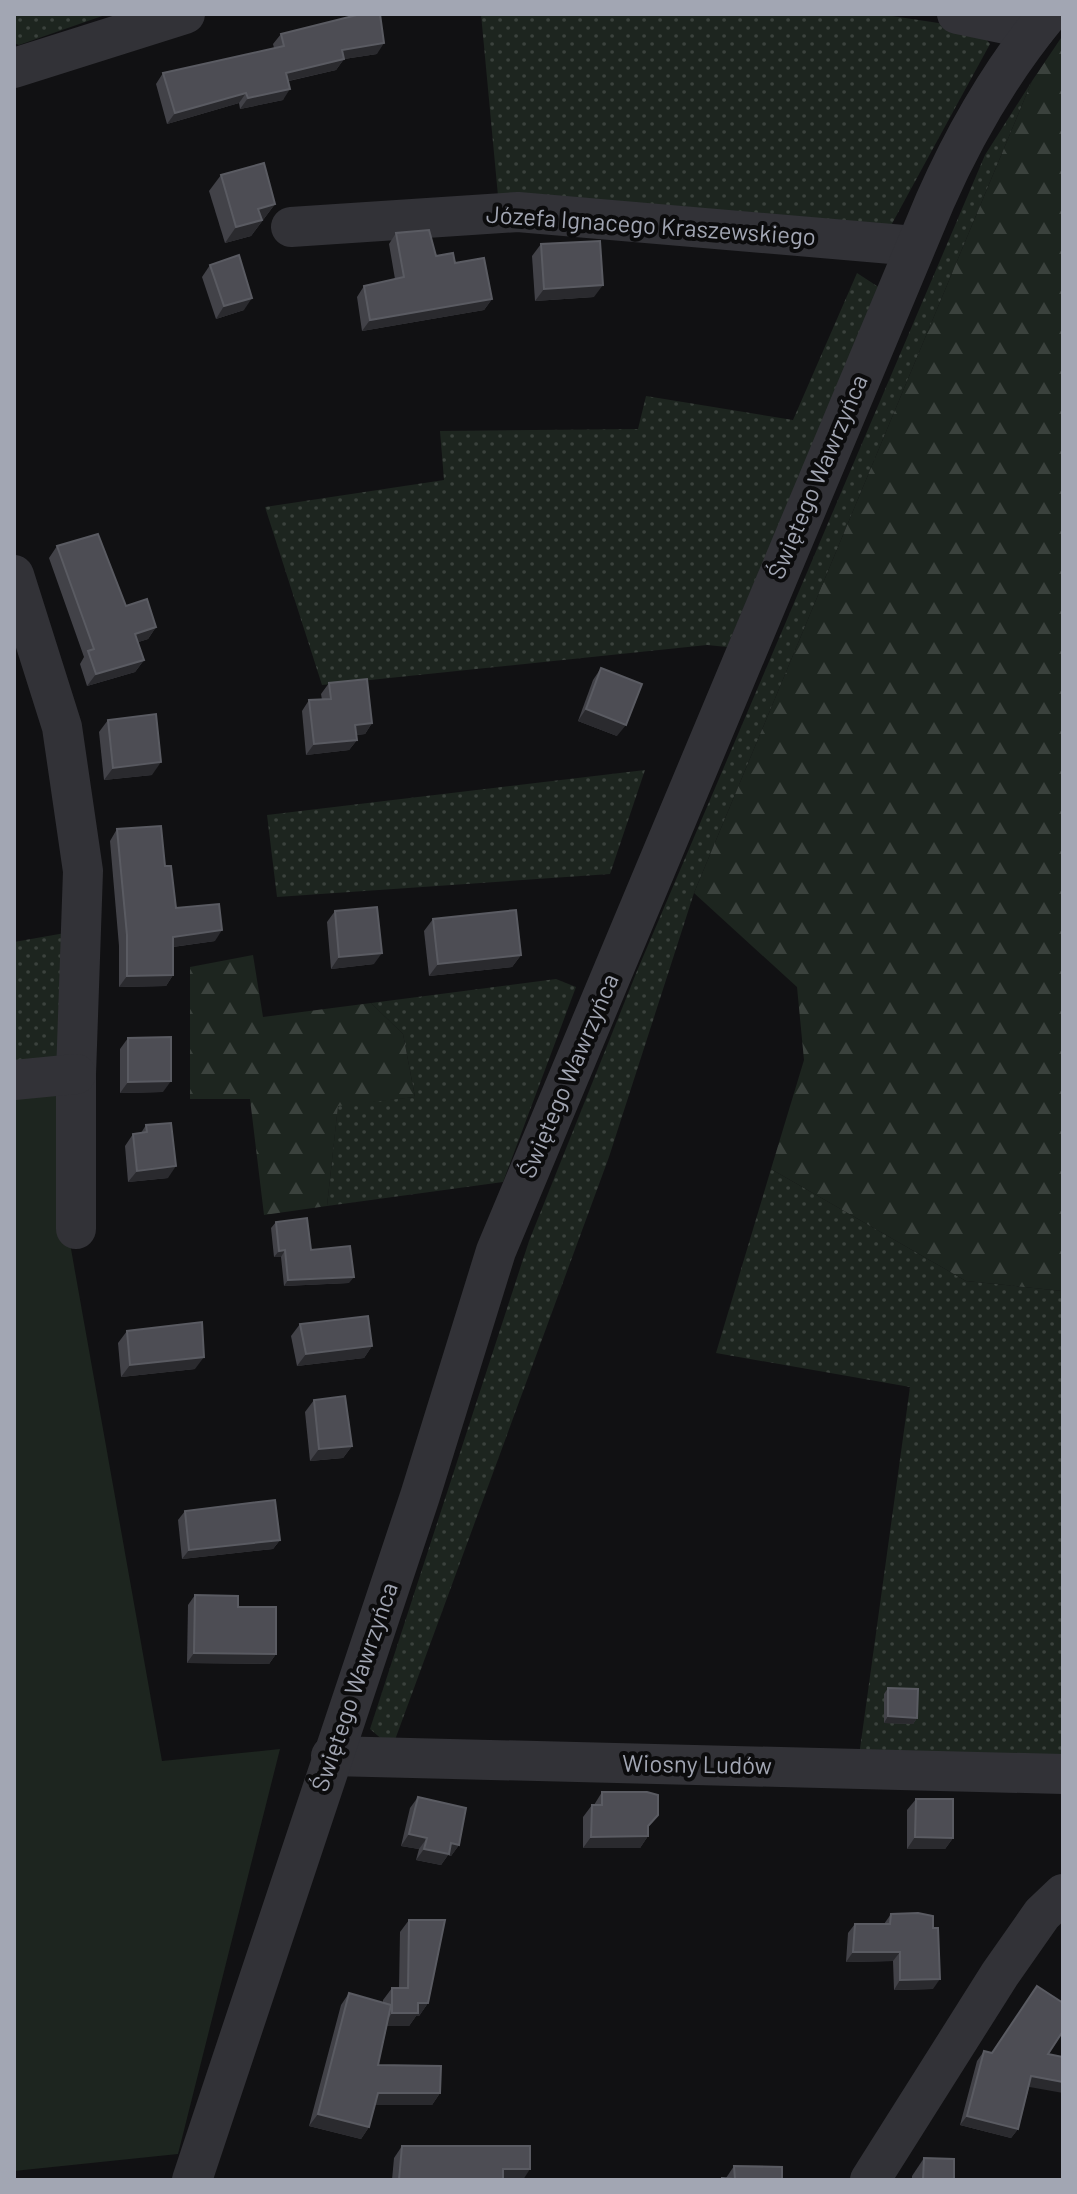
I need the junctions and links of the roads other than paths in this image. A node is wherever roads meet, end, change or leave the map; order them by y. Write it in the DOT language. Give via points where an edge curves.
graph roads {
  1 [pos="185,14"];
  2 [pos="957,14"];
  3 [pos="1022,20"];
  4 [pos="14,68"];
  5 [pos="291,227"];
  6 [pos="915,246"];
  7 [pos="14,575"];
  8 [pos="76,1074"];
  9 [pos="14,1080"];
  10 [pos="76,1229"];
  11 [pos="331,1756"];
  12 [pos="1063,1774"];
  13 [pos="1063,1894"];
  14 [pos="192,2180"];
  15 [pos="870,2180"];
  1 -- 4 [label="street"];
  2 -- 3 [label="street"];
  3 -- 6 [label="street, Świętego Wawrzyńca"];
  5 -- 6 [label="street, Józefa Ignacego Kraszewskiego" via="518,212"];
  6 -- 11 [label="street, Świętego Wawrzyńca" via="496,1251"];
  7 -- 8 [label="street" via="62,727 83,871"];
  8 -- 9 [label="street"];
  8 -- 10 [label="street"];
  11 -- 12 [label="street, Wiosny Ludów"];
  11 -- 14 [label="street, Świętego Wawrzyńca"];
  13 -- 15 [label="street" via="1042,1914 1000,1974"];
}
